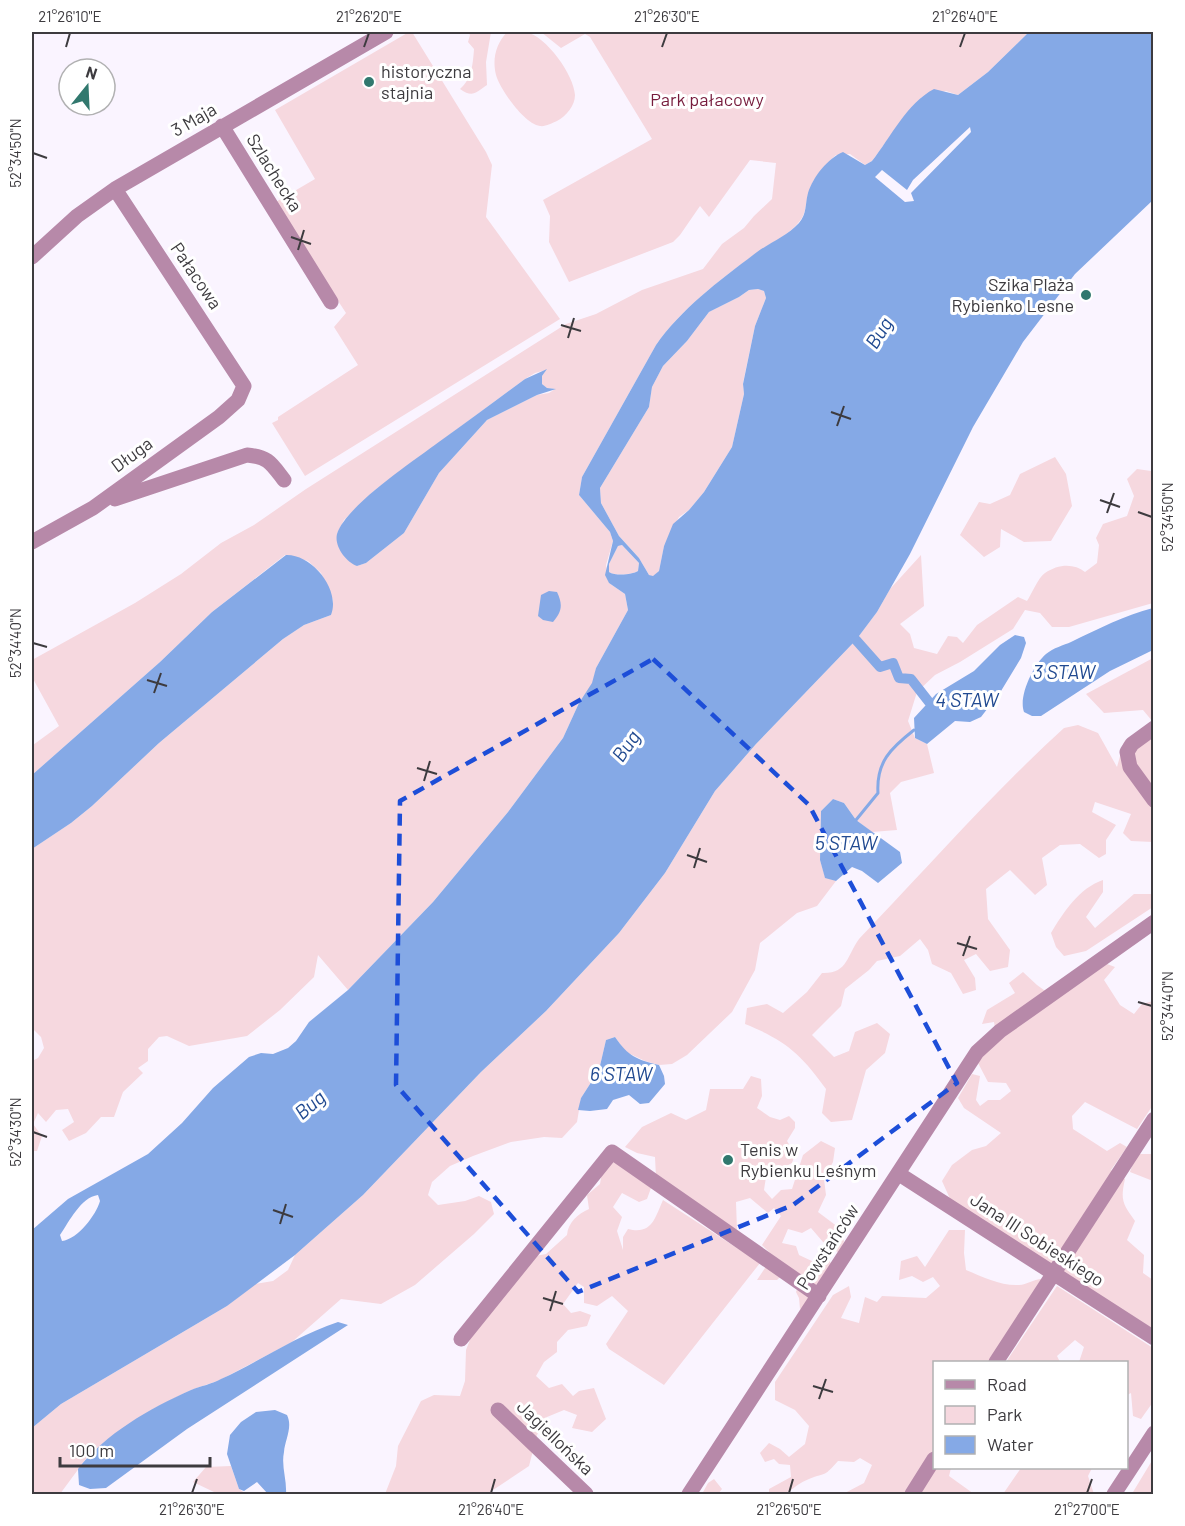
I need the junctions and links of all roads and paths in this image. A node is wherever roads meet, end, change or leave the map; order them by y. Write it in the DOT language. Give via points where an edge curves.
graph roads {
  1 [pos="386,32"];
  2 [pos="222,126"];
  3 [pos="115,189"];
  4 [pos="32,257"];
  5 [pos="331,302"];
  6 [pos="244,386"];
  7 [pos="284,480"];
  8 [pos="93,508"];
  9 [pos="32,542"];
  10 [pos="1154,728"];
  11 [pos="1154,800"];
  12 [pos="1154,922"];
  13 [pos="1154,1119"];
  14 [pos="899,1174"];
  15 [pos="1053,1274"];
  16 [pos="819,1296"];
  17 [pos="1154,1338"];
  18 [pos="461,1339"];
  19 [pos="997,1361"];
  20 [pos="498,1410"];
  21 [pos="1154,1434"];
  22 [pos="933,1461"];
  23 [pos="586,1494"];
  24 [pos="689,1494"];
  25 [pos="912,1494"];
  26 [pos="1114,1494"];
  1 -- 2 [label="street, 3 Maja"];
  2 -- 3 [label="street, 3 Maja"];
  2 -- 5 [label="street, Szlachecka"];
  3 -- 4 [label="street, 3 Maja" via="77,216"];
  3 -- 6 [label="street, Pałacowa"];
  6 -- 8 [label="street, Długa" via="238,400 219,417"];
  7 -- 8 [label="street" via="270,461 247,455 153,484"];
  8 -- 9 [label="street, Długa"];
  10 -- 11 [label="street" via="1127,752 1130,767"];
  12 -- 14 [label="street, Powstańców" via="1000,1031 978,1052"];
  13 -- 15 [label="street"];
  14 -- 15 [label="street, Jana III Sobieskiego"];
  14 -- 16 [label="street, Powstańców"];
  15 -- 17 [label="street, Jana III Sobieskiego"];
  15 -- 19 [label="street"];
  16 -- 18 [label="street" via="612,1152"];
  16 -- 24 [label="street, Powstańców"];
  20 -- 23 [label="street, Jagiellońska"];
  21 -- 26 [label="street"];
  22 -- 25 [label="street"];
}
